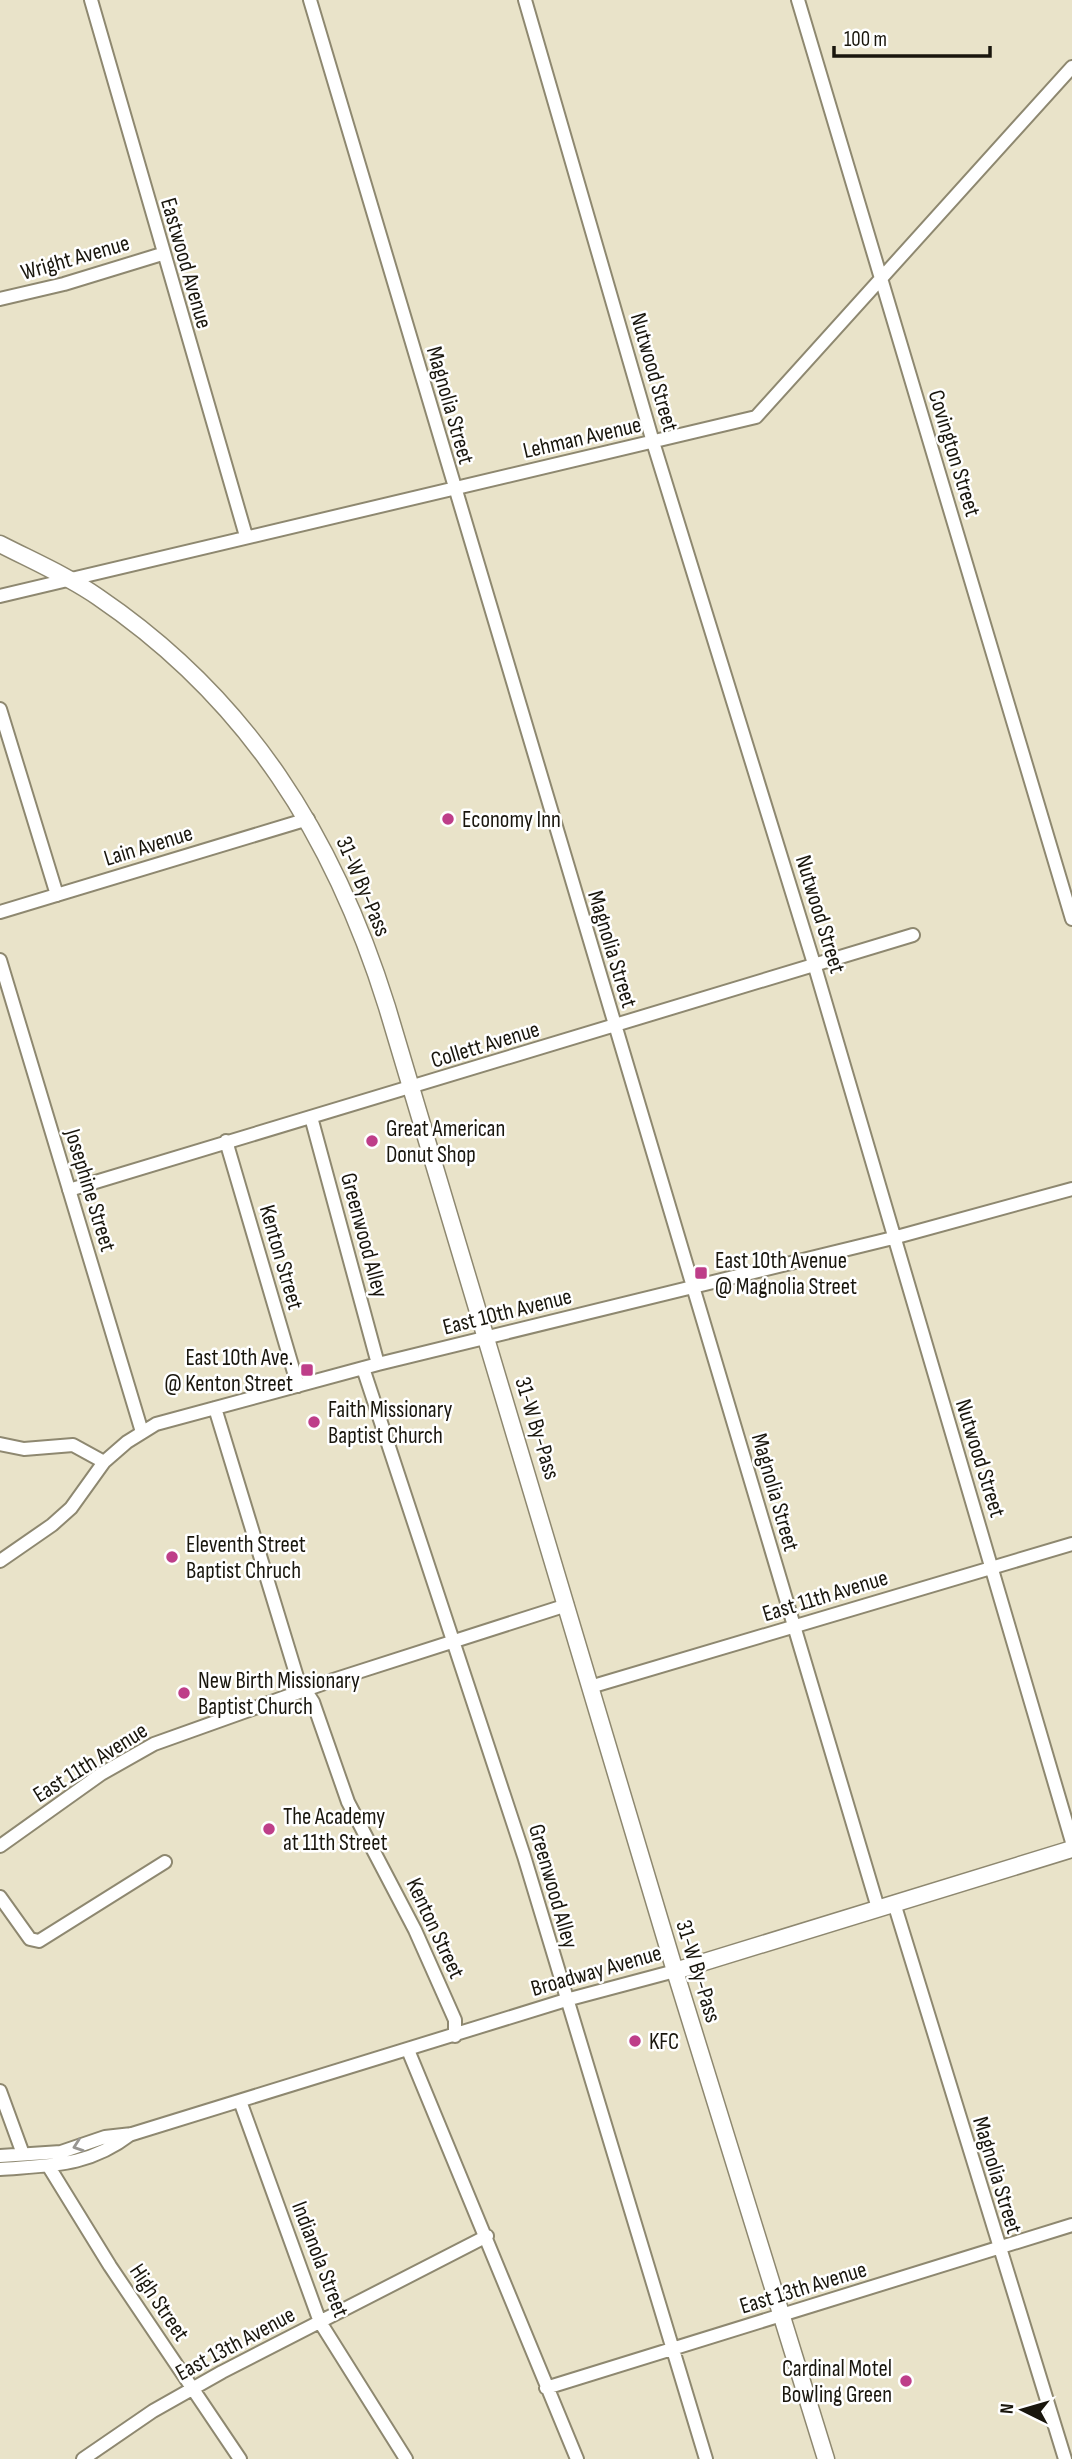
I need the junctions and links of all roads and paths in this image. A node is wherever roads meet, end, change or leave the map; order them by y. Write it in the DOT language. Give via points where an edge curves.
graph roads {
  1 [pos="91,0"];
  2 [pos="310,0"];
  3 [pos="525,0"];
  4 [pos="798,0"];
  5 [pos="1072,67"];
  6 [pos="162,254"];
  7 [pos="880,278"];
  8 [pos="0,299"];
  9 [pos="653,442"];
  10 [pos="454,489"];
  11 [pos="246,536"];
  12 [pos="0,544"];
  13 [pos="69,579"];
  14 [pos="0,596"];
  15 [pos="0,709"];
  16 [pos="308,819"];
  17 [pos="57,895"];
  18 [pos="0,912"];
  19 [pos="1072,916"];
  20 [pos="913,935"];
  21 [pos="0,960"];
  22 [pos="816,967"];
  23 [pos="614,1027"];
  24 [pos="410,1088"];
  25 [pos="311,1117"];
  26 [pos="226,1141"];
  27 [pos="1072,1189"];
  28 [pos="69,1190"];
  29 [pos="893,1238"];
  30 [pos="694,1287"];
  31 [pos="487,1337"];
  32 [pos="378,1364"];
  33 [pos="363,1368"];
  34 [pos="298,1386"];
  35 [pos="215,1408"];
  36 [pos="142,1432"];
  37 [pos="0,1444"];
  38 [pos="104,1462"];
  39 [pos="1072,1544"];
  40 [pos="0,1561"];
  41 [pos="991,1567"];
  42 [pos="567,1605"];
  43 [pos="794,1627"];
  44 [pos="454,1641"];
  45 [pos="590,1687"];
  46 [pos="306,1690"];
  47 [pos="1072,1842"];
  48 [pos="0,1846"];
  49 [pos="1072,1849"];
  50 [pos="165,1862"];
  51 [pos="0,1897"];
  52 [pos="886,1906"];
  53 [pos="675,1971"];
  54 [pos="566,2000"];
  55 [pos="455,2036"];
  56 [pos="408,2050"];
  57 [pos="0,2091"];
  58 [pos="240,2101"];
  59 [pos="132,2134"];
  60 [pos="23,2154"];
  61 [pos="0,2157"];
  62 [pos="49,2167"];
  63 [pos="0,2169"];
  64 [pos="1072,2225"];
  65 [pos="487,2236"];
  66 [pos="999,2249"];
  67 [pos="781,2316"];
  68 [pos="320,2322"];
  69 [pos="673,2349"];
  70 [pos="547,2388"];
  71 [pos="193,2389"];
  72 [pos="83,2459"];
  73 [pos="240,2459"];
  74 [pos="405,2459"];
  75 [pos="578,2459"];
  76 [pos="706,2459"];
  77 [pos="826,2459"];
  78 [pos="1065,2459"];
  1 -- 6 [label="street, Eastwood Avenue"];
  2 -- 10 [label="street, Magnolia Street"];
  3 -- 9 [label="street, Nutwood Street"];
  4 -- 7 [label="street, Covington Street"];
  5 -- 7 [label="street, Lehman Avenue"];
  6 -- 8 [label="street, Wright Avenue"];
  6 -- 11 [label="street, Eastwood Avenue"];
  7 -- 9 [label="street, Lehman Avenue" via="757,417"];
  7 -- 19 [label="street, Covington Street"];
  9 -- 10 [label="street, Lehman Avenue"];
  9 -- 22 [label="street, Nutwood Street"];
  10 -- 11 [label="street, Lehman Avenue"];
  10 -- 23 [label="street, Magnolia Street"];
  11 -- 13 [label="street, Lehman Avenue"];
  12 -- 13 [label="main road, 31-W By-Pass"];
  13 -- 14 [label="street, Lehman Avenue"];
  13 -- 16 [label="main road, 31-W By-Pass" via="142,629 204,684 258,746"];
  15 -- 17 [label="street"];
  16 -- 17 [label="street, Lain Avenue"];
  16 -- 24 [label="main road, 31-W By-Pass" via="352,908"];
  17 -- 18 [label="street, Lain Avenue"];
  20 -- 22 [label="street, Collett Avenue"];
  21 -- 28 [label="street, Josephine Street"];
  22 -- 23 [label="street, Collett Avenue"];
  22 -- 29 [label="street, Nutwood Street"];
  23 -- 24 [label="street, Collett Avenue"];
  23 -- 30 [label="street, Magnolia Street"];
  24 -- 25 [label="street, Collett Avenue"];
  24 -- 31 [label="main road, 31-W By-Pass"];
  25 -- 26 [label="street, Collett Avenue"];
  25 -- 32 [label="street, Greenwood Alley"];
  26 -- 28 [label="street, Collett Avenue"];
  26 -- 34 [label="street, Kenton Street"];
  27 -- 29 [label="street, East 10th Avenue"];
  28 -- 36 [label="street, Josephine Street"];
  29 -- 30 [label="street, East 10th Avenue"];
  29 -- 41 [label="street, Nutwood Street"];
  30 -- 31 [label="street, East 10th Avenue"];
  30 -- 43 [label="street, Magnolia Street"];
  31 -- 32 [label="street, East 10th Avenue"];
  31 -- 42 [label="main road, 31-W By-Pass"];
  32 -- 33 [label="street, East 10th Avenue"];
  33 -- 34 [label="street, East 10th Avenue"];
  33 -- 44 [label="street, Greenwood Alley"];
  34 -- 35 [label="street, East 10th Avenue"];
  35 -- 36 [label="street, East 10th Avenue"];
  35 -- 46 [label="street, Kenton Street" via="297,1676"];
  36 -- 38 [label="street, East 10th Avenue"];
  37 -- 38 [label="street" via="24,1449 73,1446"];
  38 -- 40 [label="street, East 10th Avenue" via="71,1508"];
  39 -- 41 [label="street, East 11th Avenue"];
  41 -- 43 [label="street, East 11th Avenue"];
  41 -- 47 [label="street, Nutwood Street"];
  42 -- 44 [label="street, East 11th Avenue"];
  42 -- 45 [label="main road, 31-W By-Pass"];
  43 -- 45 [label="street, East 11th Avenue"];
  43 -- 52 [label="street, Magnolia Street"];
  44 -- 46 [label="street, East 11th Avenue"];
  44 -- 54 [label="street, Greenwood Alley"];
  45 -- 53 [label="main road, 31-W By-Pass"];
  46 -- 48 [label="street, East 11th Avenue" via="139,1751"];
  46 -- 55 [label="street, Kenton Street" via="338,1779 455,2020"];
  49 -- 52 [label="main road, Broadway Avenue"];
  50 -- 51 [label="street" via="39,1941 30,1939"];
  52 -- 53 [label="main road, Broadway Avenue"];
  52 -- 66 [label="street, Magnolia Street"];
  53 -- 54 [label="street, Broadway Avenue"];
  53 -- 67 [label="main road, 31-W By-Pass"];
  54 -- 55 [label="street, Broadway Avenue"];
  54 -- 69 [label="street, Greenwood Alley"];
  55 -- 56 [label="street, Broadway Avenue"];
  56 -- 58 [label="street, Broadway Avenue"];
  56 -- 65 [label="street"];
  57 -- 60 [label="street"];
  58 -- 59 [label="street, Broadway Avenue"];
  58 -- 68 [label="street, Indianola Street"];
  59 -- 60 [label="street, Broadway Avenue, one-way" via="105,2137 61,2152"];
  59 -- 62 [label="street, Broadway Avenue" via="110,2150"];
  60 -- 61 [label="street, Broadway Avenue"];
  62 -- 63 [label="street, Broadway Avenue"];
  62 -- 71 [label="street, High Street"];
  64 -- 66 [label="street, East 13th Avenue"];
  65 -- 68 [label="street, East 13th Avenue"];
  65 -- 70 [label="street"];
  66 -- 67 [label="street, East 13th Avenue"];
  66 -- 78 [label="street, Magnolia Street"];
  67 -- 69 [label="street, East 13th Avenue"];
  67 -- 77 [label="main road, 31-W By-Pass"];
  68 -- 71 [label="street, East 13th Avenue"];
  68 -- 74 [label="street, Indianola Street"];
  69 -- 70 [label="street, East 13th Avenue"];
  69 -- 76 [label="street, Greenwood Alley"];
  70 -- 75 [label="street"];
  71 -- 72 [label="street, East 13th Avenue"];
  71 -- 73 [label="street, High Street"];
}
